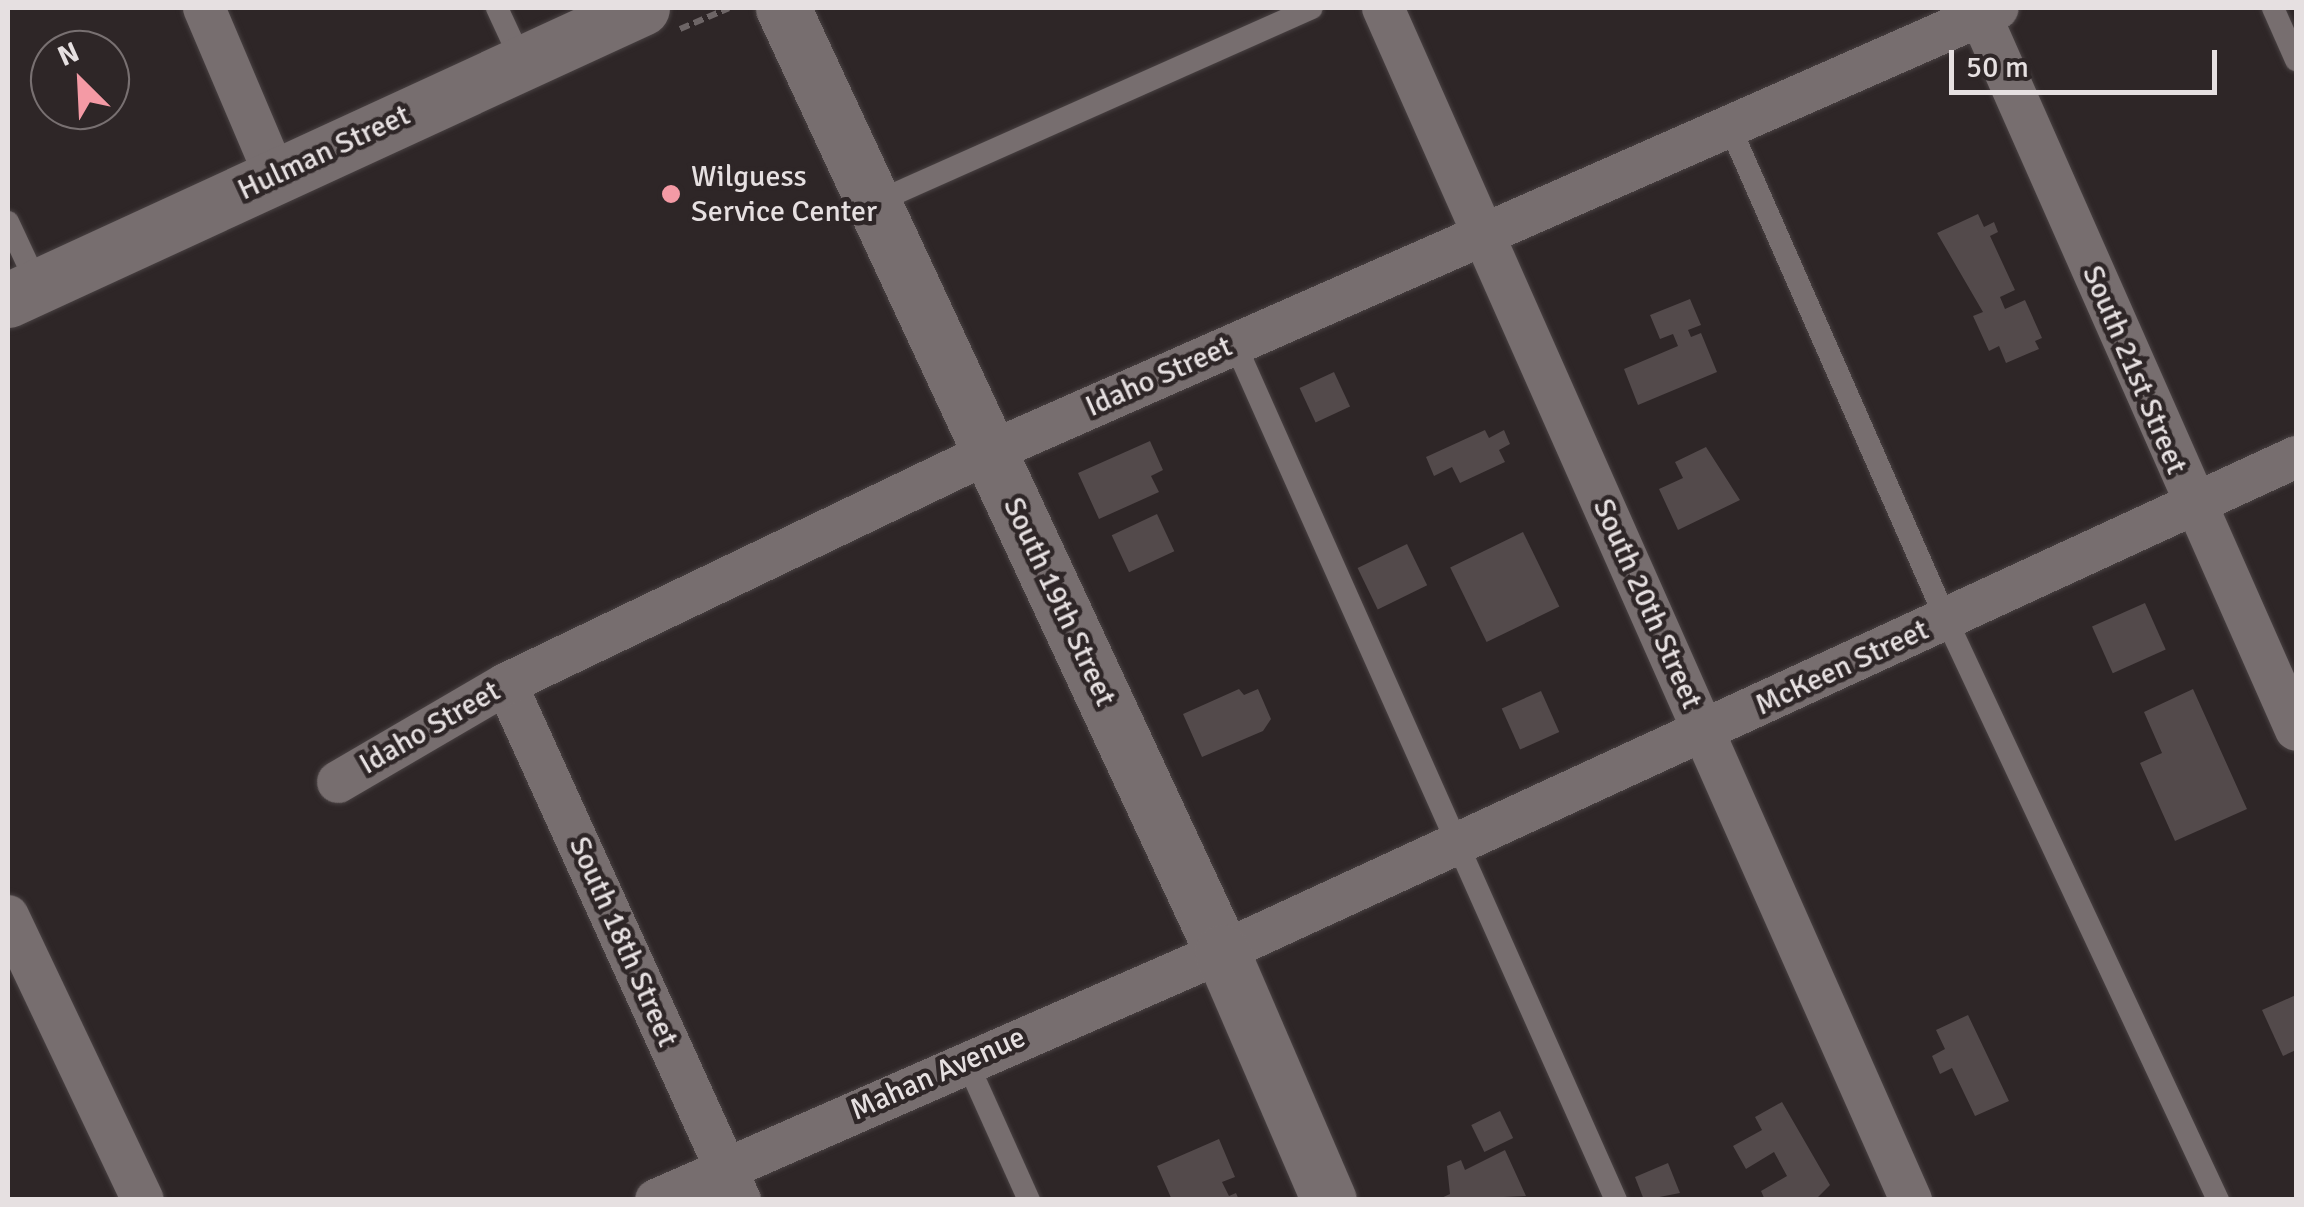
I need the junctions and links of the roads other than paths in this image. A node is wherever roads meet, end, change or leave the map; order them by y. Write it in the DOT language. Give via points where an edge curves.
graph roads {
  1 [pos="204,8"];
  2 [pos="497,8"];
  3 [pos="642,8"];
  4 [pos="783,8"];
  5 [pos="1312,8"];
  6 [pos="1383,8"];
  7 [pos="2272,8"];
  8 [pos="1985,10"];
  9 [pos="2296,60"];
  10 [pos="522,62"];
  11 [pos="1729,124"];
  12 [pos="275,175"];
  13 [pos="874,203"];
  14 [pos="8,222"];
  15 [pos="1484,232"];
  16 [pos="23,293"];
  17 [pos="1235,344"];
  18 [pos="990,452"];
  19 [pos="2296,456"];
  20 [pos="2192,504"];
  21 [pos="1946,619"];
  22 [pos="506,684"];
  23 [pos="2296,730"];
  24 [pos="1704,733"];
  25 [pos="338,782"];
  26 [pos="1455,846"];
  27 [pos="8,916"];
  28 [pos="1222,952"];
  29 [pos="966,1060"];
  30 [pos="733,1184"];
  31 [pos="143,1200"];
  32 [pos="656,1200"];
  33 [pos="1029,1200"];
  34 [pos="1330,1200"];
  35 [pos="1616,1200"];
  36 [pos="1911,1200"];
  37 [pos="2218,1200"];
  1 -- 12 [label="street"];
  2 -- 10 [label="lane"];
  3 -- 10 [label="street, Hulman Street"];
  4 -- 13 [label="street, South 19th Street"];
  5 -- 13 [label="lane"];
  6 -- 15 [label="street, South 20th Street"];
  7 -- 9 [label="lane"];
  8 -- 11 [label="street, Idaho Street"];
  8 -- 20 [label="street, South 21st Street"];
  10 -- 12 [label="street, Hulman Street"];
  11 -- 15 [label="street, Idaho Street"];
  11 -- 21 [label="lane"];
  12 -- 16 [label="street, Hulman Street"];
  13 -- 18 [label="street, South 19th Street"];
  14 -- 16 [label="lane"];
  15 -- 17 [label="street, Idaho Street"];
  15 -- 24 [label="street, South 20th Street"];
  17 -- 18 [label="street, Idaho Street"];
  17 -- 26 [label="lane"];
  18 -- 22 [label="street, Idaho Street"];
  18 -- 28 [label="street, South 19th Street"];
  19 -- 20 [label="street, McKeen Street"];
  20 -- 21 [label="street, McKeen Street"];
  20 -- 23 [label="street, South 21st Street"];
  21 -- 24 [label="street, McKeen Street"];
  21 -- 37 [label="lane"];
  22 -- 25 [label="street, Idaho Street"];
  22 -- 30 [label="street, South 18th Street"];
  24 -- 26 [label="street, McKeen Street"];
  24 -- 36 [label="street, South 20th Street"];
  26 -- 28 [label="street, McKeen Street"];
  26 -- 35 [label="lane"];
  27 -- 31 [label="street"];
  28 -- 29 [label="street, Mahan Avenue"];
  28 -- 34 [label="street, South 19th Street"];
  29 -- 30 [label="street, Mahan Avenue"];
  29 -- 33 [label="lane"];
  30 -- 32 [label="street, Mahan Avenue"];
}
